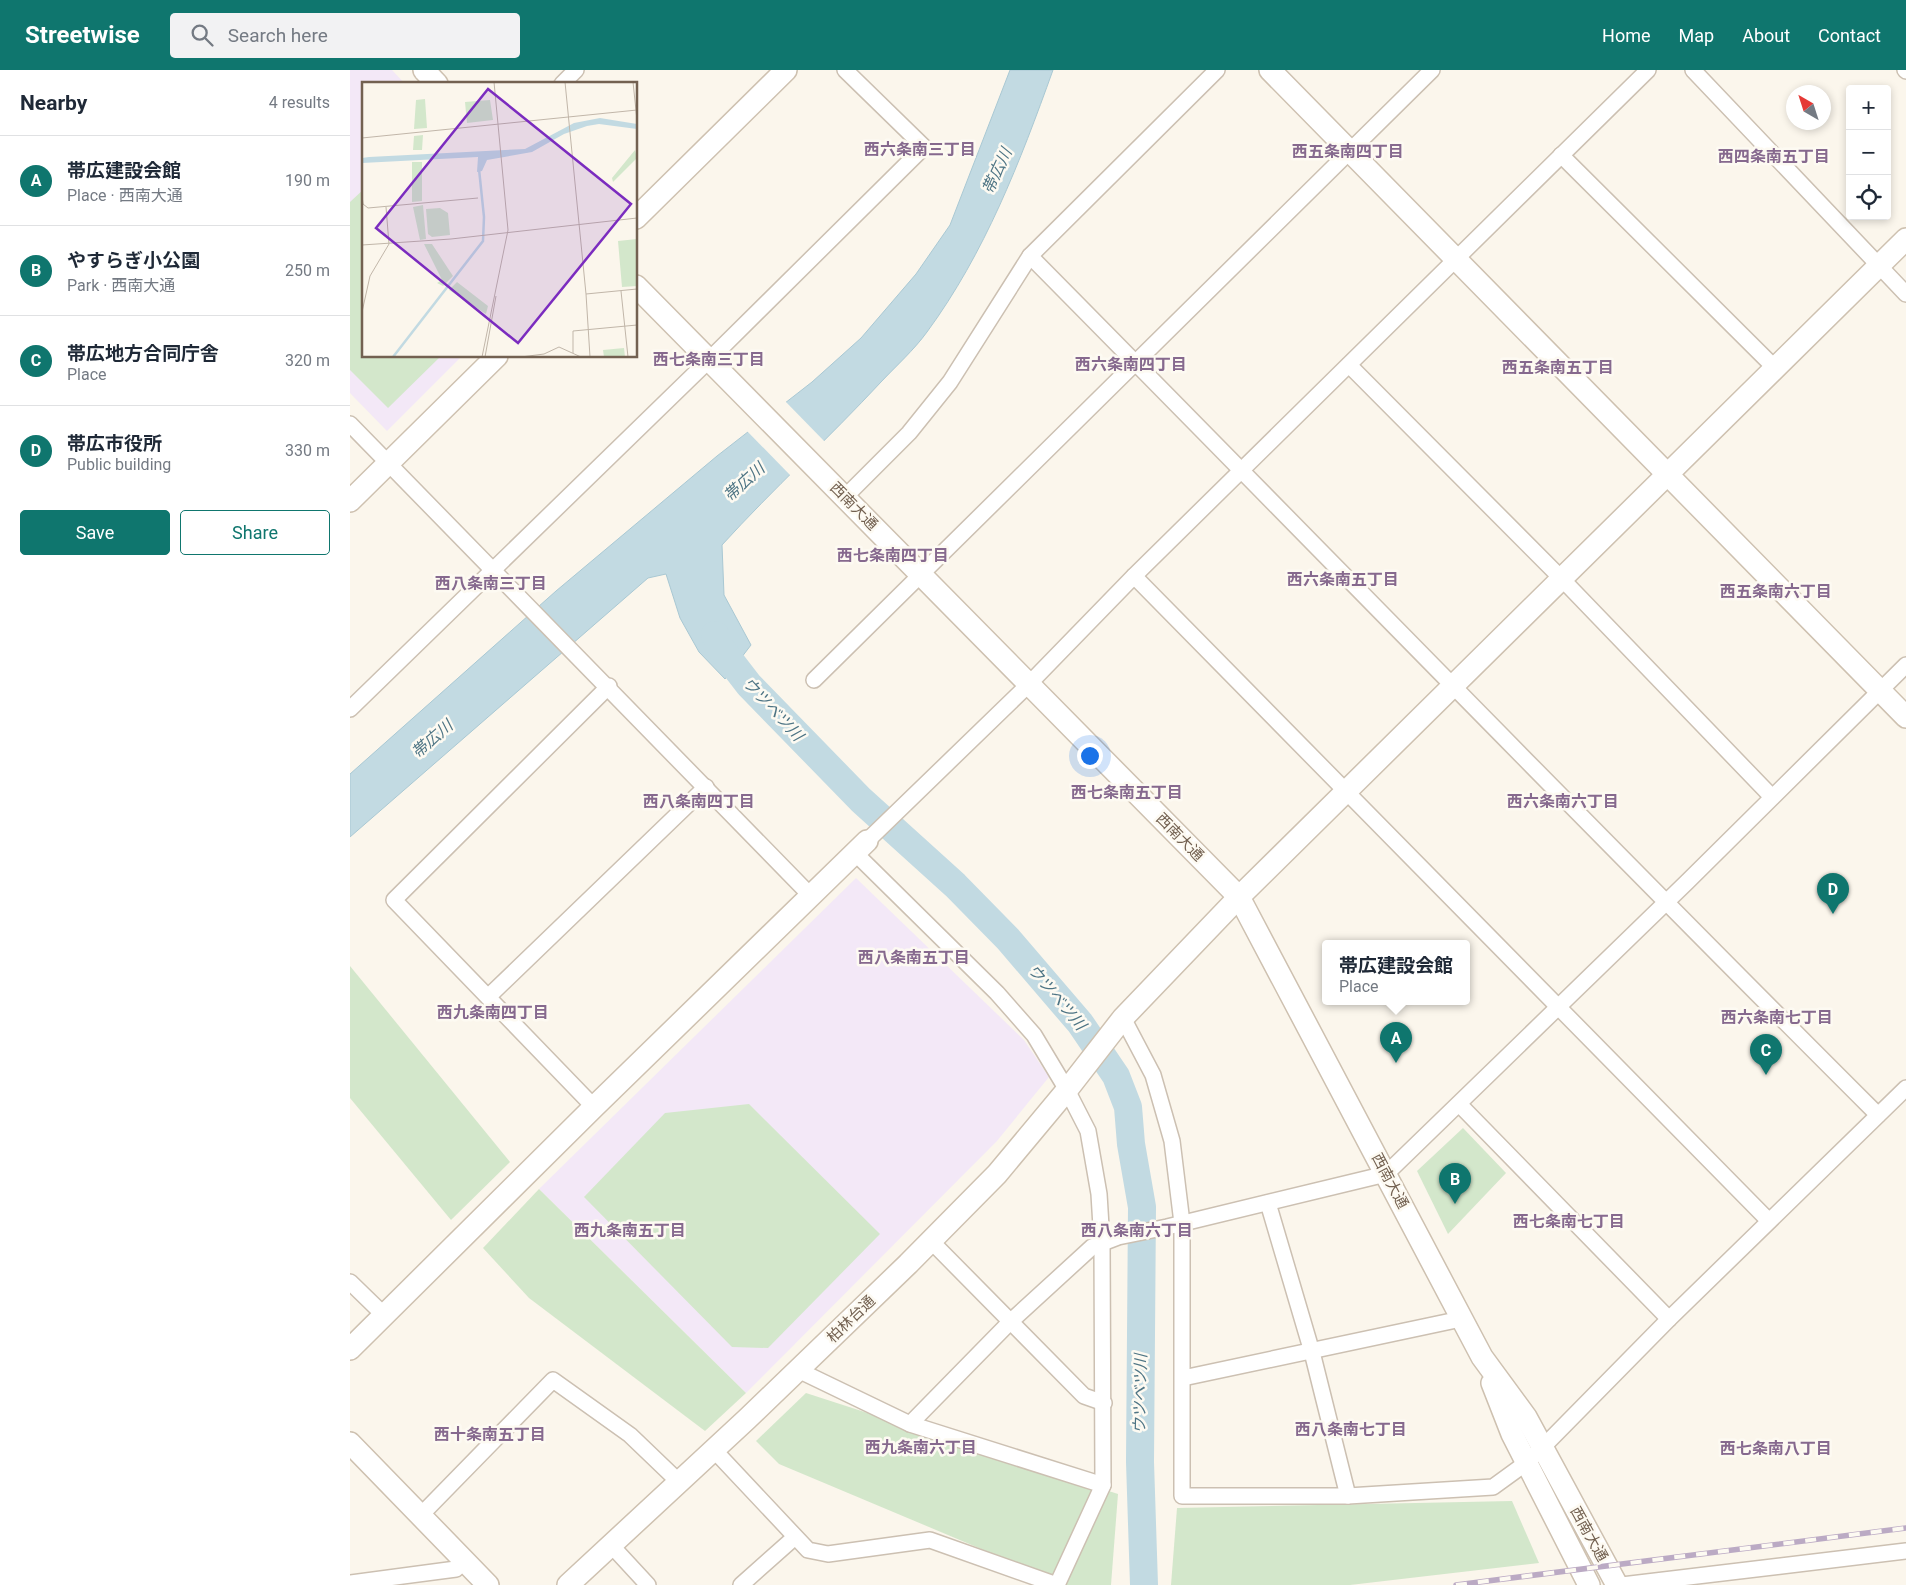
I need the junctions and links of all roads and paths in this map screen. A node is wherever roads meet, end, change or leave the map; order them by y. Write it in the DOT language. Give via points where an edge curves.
graph roads {
  1 [pos="424,70"];
  2 [pos="576,70"];
  3 [pos="786,70"];
  4 [pos="845,70"];
  5 [pos="1217,70"];
  6 [pos="1270,70"];
  7 [pos="1432,70"];
  8 [pos="1648,70"];
  9 [pos="1693,70"];
  10 [pos="435,82"];
  11 [pos="564,82"];
  12 [pos="1350,150"];
  13 [pos="1561,155"];
  14 [pos="638,216"];
  15 [pos="1906,239"];
  16 [pos="1030,256"];
  17 [pos="1456,259"];
  18 [pos="1878,266"];
  19 [pos="638,288"];
  20 [pos="1906,294"];
  21 [pos="494,358"];
  22 [pos="710,359"];
  23 [pos="1136,362"];
  24 [pos="1349,365"];
  25 [pos="1775,368"];
  26 [pos="350,424"];
  27 [pos="388,463"];
  28 [pos="1242,472"];
  29 [pos="1668,474"];
  30 [pos="845,497"];
  31 [pos="350,501"];
  32 [pos="493,568"];
  33 [pos="921,573"];
  34 [pos="1134,576"];
  35 [pos="1561,578"];
  36 [pos="1906,665"];
  37 [pos="814,680"];
  38 [pos="1454,684"];
  39 [pos="1028,685"];
  40 [pos="609,686"];
  41 [pos="1880,690"];
  42 [pos="350,709"];
  43 [pos="1906,717"];
  44 [pos="706,786"];
  45 [pos="1347,792"];
  46 [pos="1772,797"];
  47 [pos="861,847"];
  48 [pos="811,896"];
  49 [pos="1239,897"];
  50 [pos="1667,902"];
  51 [pos="488,997"];
  52 [pos="1559,1006"];
  53 [pos="1117,1025"];
  54 [pos="1072,1084"];
  55 [pos="1906,1088"];
  56 [pos="1459,1104"];
  57 [pos="594,1107"];
  58 [pos="1878,1115"];
  59 [pos="1386,1174"];
  60 [pos="1268,1203"];
  61 [pos="1769,1221"];
  62 [pos="1175,1225"];
  63 [pos="930,1241"];
  64 [pos="1102,1243"];
  65 [pos="350,1282"];
  66 [pos="385,1316"];
  67 [pos="1461,1319"];
  68 [pos="1669,1319"];
  69 [pos="1010,1322"];
  70 [pos="350,1349"];
  71 [pos="1312,1352"];
  72 [pos="1482,1357"];
  73 [pos="798,1370"];
  74 [pos="1183,1378"];
  75 [pos="1104,1403"];
  76 [pos="910,1424"];
  77 [pos="350,1443"];
  78 [pos="1542,1448"];
  79 [pos="714,1450"];
  80 [pos="1526,1463"];
  81 [pos="679,1482"];
  82 [pos="1103,1485"];
  83 [pos="1348,1496"];
  84 [pos="421,1515"];
  85 [pos="796,1537"];
  86 [pos="611,1546"];
  87 [pos="1906,1551"];
  88 [pos="464,1560"];
  89 [pos="350,1583"];
  90 [pos="488,1585"];
  91 [pos="568,1585"];
  92 [pos="648,1585"];
  93 [pos="741,1585"];
  94 [pos="1057,1585"];
  95 [pos="1590,1585"];
  96 [pos="1616,1585"];
  97 [pos="1622,1585"];
  1 -- 10 [label="street"];
  2 -- 11 [label="street"];
  3 -- 14 [label="street"];
  4 -- 22 [label="street" via="924,147"];
  5 -- 16 [label="street"];
  6 -- 12 [label="street"];
  7 -- 12 [label="street"];
  8 -- 13 [label="street"];
  9 -- 18 [label="street"];
  12 -- 17 [label="street"];
  12 -- 23 [label="street"];
  13 -- 17 [label="street"];
  13 -- 25 [label="street"];
  15 -- 18 [label="street, 柏林台通"];
  16 -- 23 [label="street"];
  16 -- 30 [label="street" via="950,382 909,433"];
  17 -- 24 [label="street"];
  17 -- 29 [label="street"];
  18 -- 20 [label="street"];
  18 -- 25 [label="street, 柏林台通"];
  19 -- 22 [label="street, 西南大通"];
  21 -- 27 [label="street"];
  22 -- 30 [label="street, 西南大通"];
  22 -- 32 [label="street"];
  23 -- 28 [label="street"];
  23 -- 33 [label="street"];
  24 -- 28 [label="street"];
  24 -- 35 [label="street"];
  25 -- 29 [label="street, 柏林台通"];
  26 -- 27 [label="street"];
  27 -- 31 [label="street"];
  27 -- 32 [label="street"];
  28 -- 34 [label="street"];
  28 -- 38 [label="street"];
  29 -- 35 [label="street, 柏林台通"];
  29 -- 41 [label="street"];
  30 -- 33 [label="street, 西南大通"];
  32 -- 40 [label="street"];
  32 -- 42 [label="street"];
  33 -- 37 [label="street"];
  33 -- 39 [label="street, 西南大通"];
  34 -- 39 [label="street"];
  34 -- 45 [label="street"];
  35 -- 38 [label="street, 柏林台通"];
  35 -- 46 [label="street"];
  36 -- 41 [label="street"];
  38 -- 45 [label="street, 柏林台通"];
  38 -- 50 [label="street"];
  39 -- 47 [label="street"];
  39 -- 49 [label="street, 西南大通"];
  40 -- 44 [label="street"];
  40 -- 51 [label="street" via="394,900"];
  41 -- 43 [label="street"];
  41 -- 46 [label="street"];
  44 -- 48 [label="street"];
  44 -- 51 [label="street"];
  45 -- 49 [label="street, 柏林台通"];
  45 -- 52 [label="street"];
  46 -- 50 [label="street"];
  47 -- 48 [label="street"];
  47 -- 54 [label="street" via="1003,1000"];
  48 -- 57 [label="street"];
  49 -- 53 [label="street, 柏林台通"];
  49 -- 59 [label="street, 西南大通"];
  50 -- 52 [label="street"];
  50 -- 58 [label="street"];
  51 -- 57 [label="street"];
  52 -- 56 [label="street"];
  52 -- 61 [label="street"];
  53 -- 54 [label="street, 柏林台通"];
  53 -- 62 [label="street" via="1153,1075 1165,1111 1172,1141"];
  54 -- 63 [label="street, 柏林台通" via="997,1174"];
  54 -- 64 [label="street" via="1088,1131 1099,1194"];
  55 -- 58 [label="street"];
  56 -- 59 [label="street"];
  56 -- 68 [label="street"];
  57 -- 66 [label="street"];
  58 -- 61 [label="street"];
  59 -- 60 [label="street"];
  59 -- 67 [label="street, 西南大通"];
  60 -- 62 [label="street"];
  60 -- 71 [label="street"];
  61 -- 68 [label="street"];
  62 -- 64 [label="street"];
  62 -- 74 [label="street"];
  63 -- 69 [label="street"];
  63 -- 73 [label="street, 柏林台通"];
  64 -- 69 [label="street" via="1092,1247"];
  64 -- 75 [label="street"];
  65 -- 66 [label="street"];
  66 -- 70 [label="street"];
  67 -- 71 [label="street"];
  67 -- 72 [label="street, 西南大通"];
  68 -- 78 [label="street"];
  69 -- 75 [label="street" via="1084,1396"];
  69 -- 76 [label="street"];
  71 -- 74 [label="street"];
  71 -- 83 [label="street"];
  72 -- 78 [label="street, 西南大通" via="1526,1417"];
  72 -- 80 [label="street, 西南大通"];
  73 -- 76 [label="street"];
  73 -- 79 [label="street, 柏林台通"];
  74 -- 83 [label="street" via="1182,1496"];
  75 -- 82 [label="street"];
  76 -- 82 [label="street"];
  77 -- 84 [label="street"];
  78 -- 80 [label="street"];
  78 -- 96 [label="street, 西南大通"];
  79 -- 81 [label="street, 柏林台通"];
  79 -- 85 [label="street"];
  80 -- 83 [label="street" via="1493,1487"];
  80 -- 95 [label="street, 西南大通"];
  81 -- 84 [label="street" via="630,1435 554,1380"];
  81 -- 86 [label="street, 柏林台通"];
  82 -- 94 [label="street"];
  84 -- 88 [label="street"];
  85 -- 93 [label="street"];
  85 -- 94 [label="street" via="808,1550 828,1554 930,1540"];
  86 -- 91 [label="street, 柏林台通"];
  86 -- 92 [label="street"];
  87 -- 97 [label="street"];
  88 -- 89 [label="street" via="456,1569"];
  88 -- 90 [label="street"];
}
